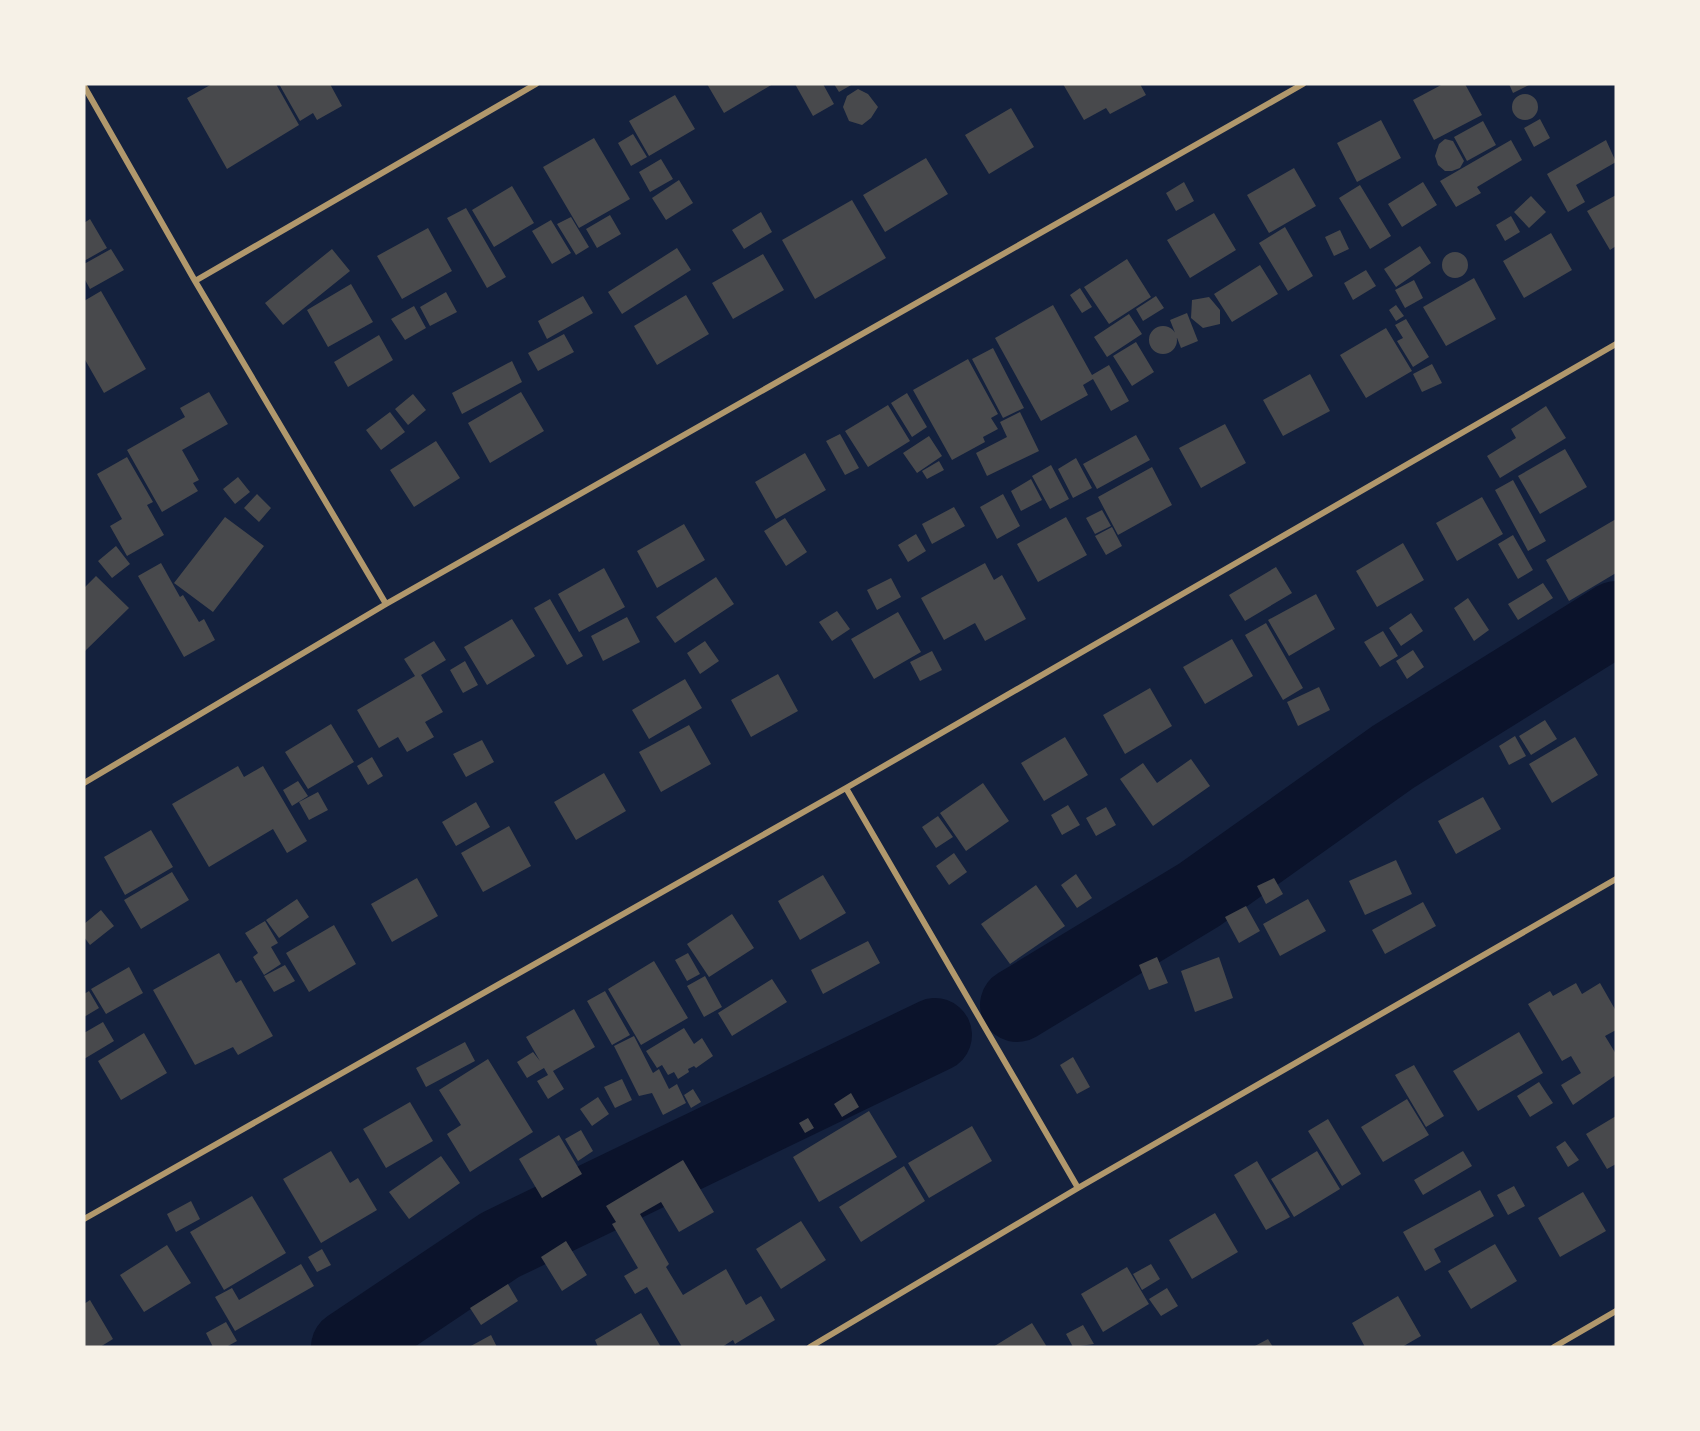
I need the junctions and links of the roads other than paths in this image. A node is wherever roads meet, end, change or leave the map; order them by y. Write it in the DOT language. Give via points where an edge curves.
graph roads {
  1 [pos="536,84"];
  2 [pos="1303,84"];
  3 [pos="84,86"];
  4 [pos="195,281"];
  5 [pos="1616,344"];
  6 [pos="386,604"];
  7 [pos="84,783"];
  8 [pos="846,788"];
  9 [pos="1616,879"];
  10 [pos="1078,1188"];
  11 [pos="84,1219"];
  12 [pos="1616,1311"];
  13 [pos="810,1347"];
  14 [pos="1554,1347"];
  1 -- 4 [label="street"];
  2 -- 6 [label="street"];
  3 -- 4 [label="street"];
  4 -- 6 [label="street"];
  5 -- 8 [label="street"];
  6 -- 7 [label="street"];
  8 -- 10 [label="street"];
  8 -- 11 [label="street"];
  9 -- 10 [label="street"];
  10 -- 13 [label="street"];
  12 -- 14 [label="street"];
}
